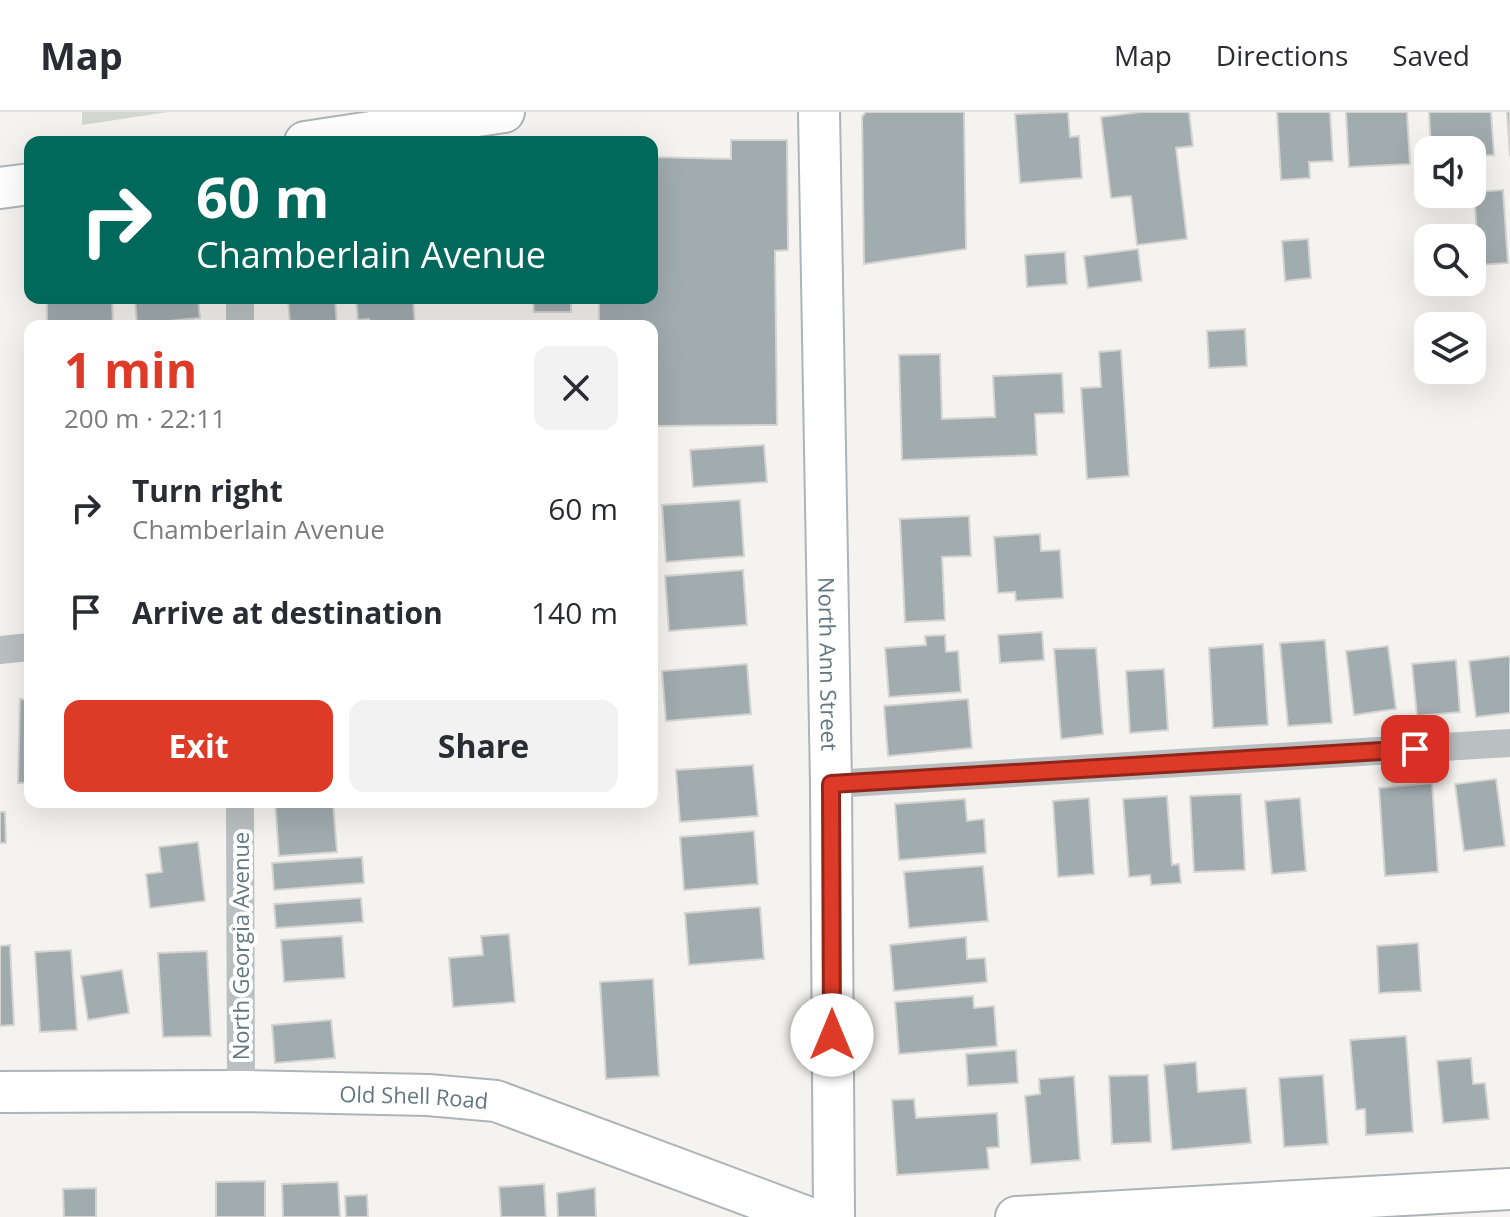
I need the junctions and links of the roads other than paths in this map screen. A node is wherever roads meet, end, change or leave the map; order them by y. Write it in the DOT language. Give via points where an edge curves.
graph roads {
  1 [pos="504,112"];
  2 [pos="819,112"];
  3 [pos="345,136"];
  4 [pos="24,185"];
  5 [pos="0,188"];
  6 [pos="24,648"];
  7 [pos="0,650"];
  8 [pos="1510,743"];
  9 [pos="831,784"];
  10 [pos="240,808"];
  11 [pos="241,1091"];
  12 [pos="0,1092"];
  13 [pos="1510,1189"];
  14 [pos="1424,1206"];
  15 [pos="807,1217"];
  16 [pos="834,1217"];
  17 [pos="1016,1217"];
  1 -- 3 [label="street"];
  2 -- 9 [label="street, North Ann Street"];
  4 -- 5 [label="street"];
  6 -- 7 [label="street"];
  8 -- 9 [label="street"];
  9 -- 16 [label="street, North Ann Street"];
  10 -- 11 [label="street, North Georgia Avenue"];
  11 -- 12 [label="street, Old Shell Road"];
  11 -- 15 [label="street, Old Shell Road" via="496,1101"];
  13 -- 14 [label="street"];
  14 -- 17 [label="street"];
}
